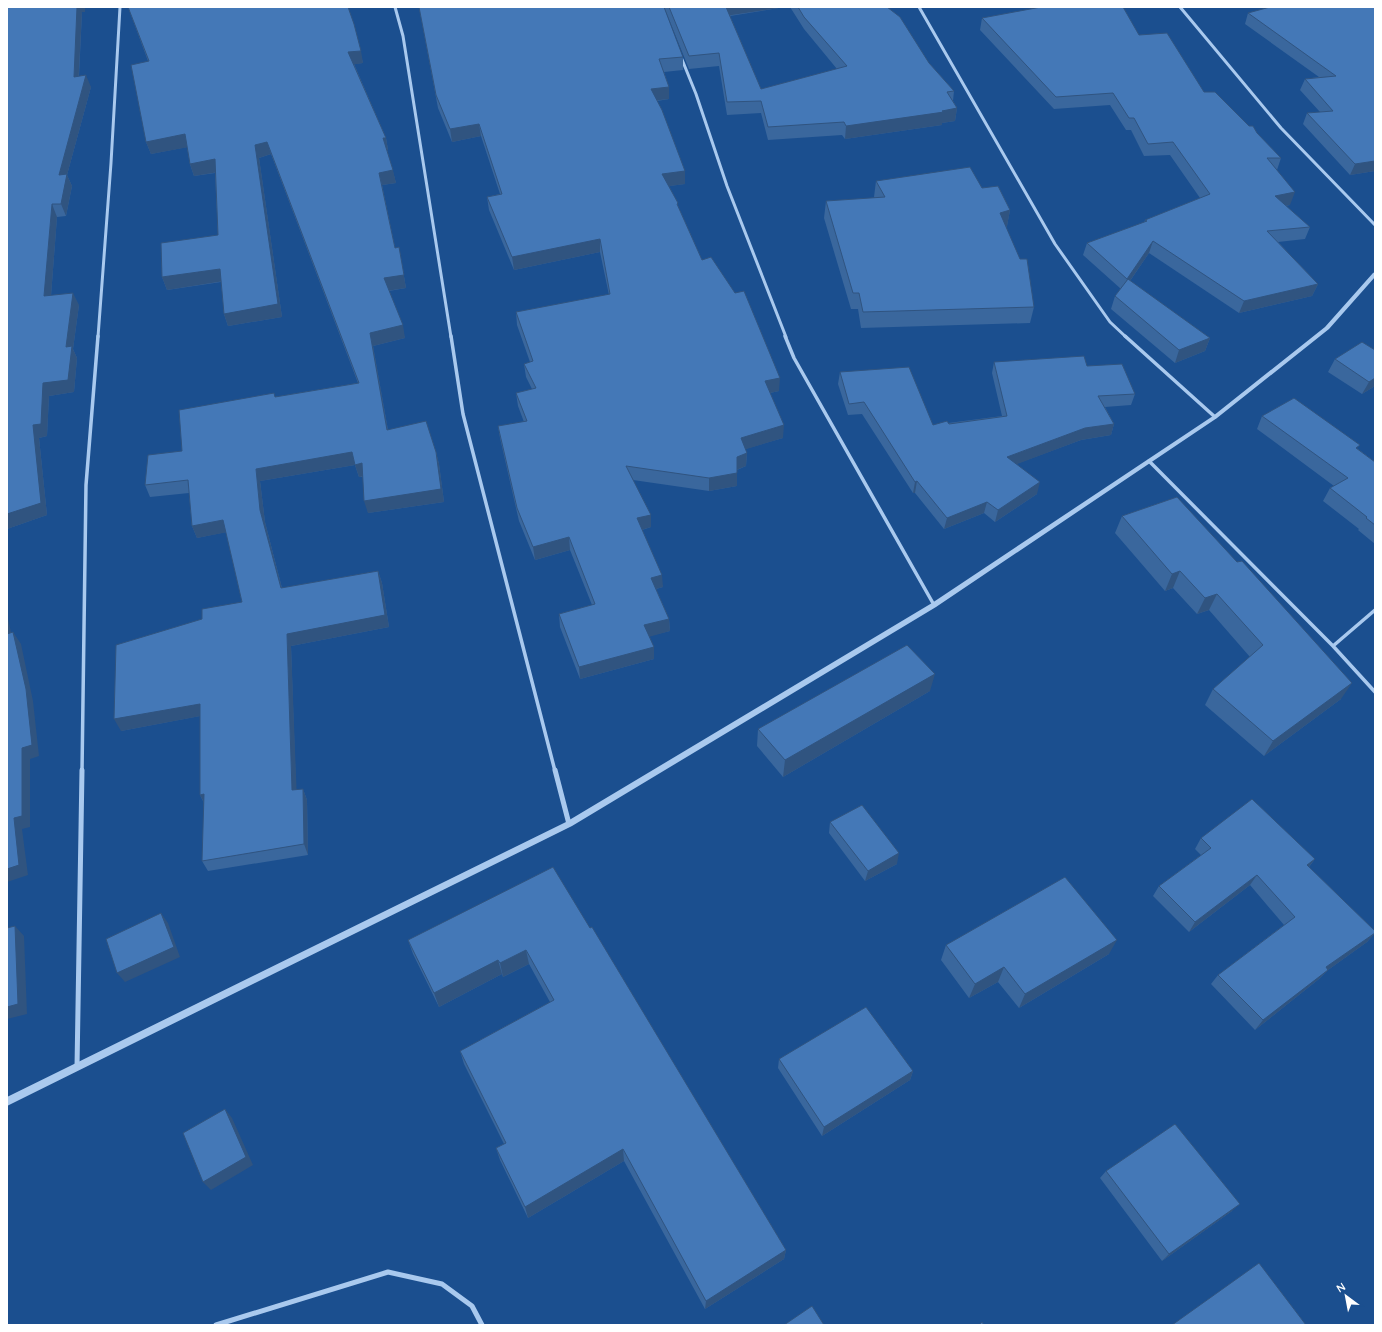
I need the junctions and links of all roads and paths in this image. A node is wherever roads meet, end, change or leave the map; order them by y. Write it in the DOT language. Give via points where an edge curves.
graph roads {
  1 [pos="120,7"];
  2 [pos="396,7"];
  3 [pos="919,7"];
  4 [pos="1180,7"];
  5 [pos="679,50"];
  6 [pos="1375,225"];
  7 [pos="1375,274"];
  8 [pos="1215,416"];
  9 [pos="1149,461"];
  10 [pos="934,605"];
  11 [pos="1375,610"];
  12 [pos="1334,646"];
  13 [pos="1375,692"];
  14 [pos="569,824"];
  15 [pos="77,1067"];
  16 [pos="7,1102"];
  17 [pos="216,1325"];
  18 [pos="482,1325"];
  1 -- 15 [label="street" via="111,163 86,485"];
  2 -- 14 [label="street" via="403,36 464,414"];
  3 -- 8 [label="street" via="1055,244 1110,322"];
  4 -- 6 [label="street" via="1281,128"];
  5 -- 10 [label="street" via="727,186 794,358"];
  7 -- 8 [label="street" via="1327,328"];
  8 -- 9 [label="street"];
  9 -- 10 [label="street"];
  9 -- 12 [label="street"];
  10 -- 14 [label="street"];
  11 -- 12 [label="street"];
  12 -- 13 [label="street"];
  14 -- 15 [label="street"];
  15 -- 16 [label="street"];
  17 -- 18 [label="street" via="388,1272 442,1284 472,1306"];
}
